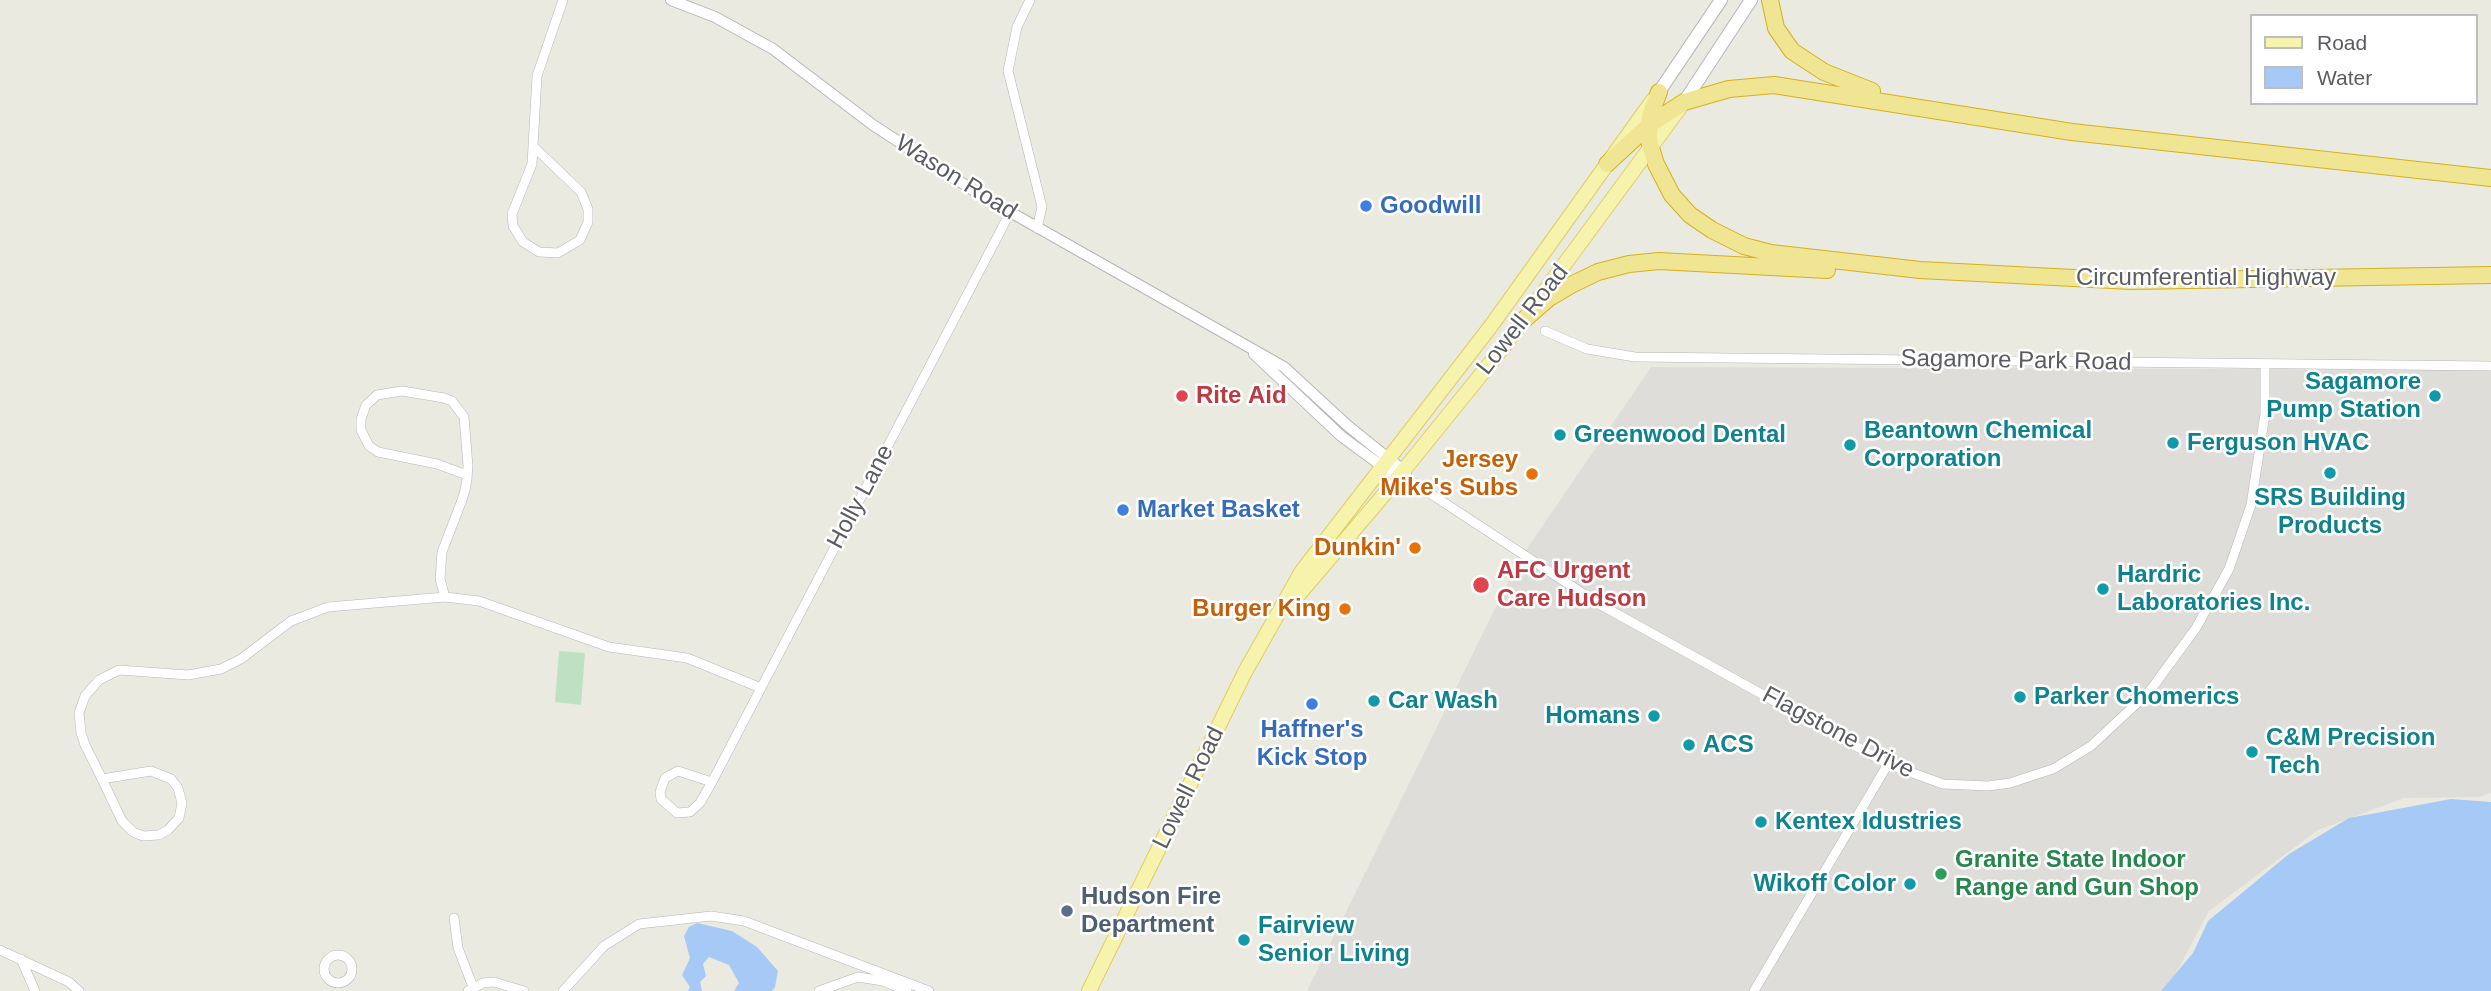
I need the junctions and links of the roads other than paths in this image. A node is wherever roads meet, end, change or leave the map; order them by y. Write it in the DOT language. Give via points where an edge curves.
graph roads {
  1 [pos="563,0"];
  2 [pos="671,0"];
  3 [pos="1030,0"];
  4 [pos="1721,0"];
  5 [pos="1751,0"];
  6 [pos="1770,0"];
  7 [pos="1659,92"];
  8 [pos="1684,102"];
  9 [pos="1931,109"];
  10 [pos="1649,125"];
  11 [pos="535,148"];
  12 [pos="1651,148"];
  13 [pos="1607,164"];
  14 [pos="2491,178"];
  15 [pos="1010,212"];
  16 [pos="1037,228"];
  17 [pos="1920,270"];
  18 [pos="2491,275"];
  19 [pos="1525,319"];
  20 [pos="1545,331"];
  21 [pos="2265,364"];
  22 [pos="2491,366"];
  23 [pos="1385,462"];
  24 [pos="467,475"];
  25 [pos="1403,476"];
  26 [pos="445,597"];
  27 [pos="1272,623"];
  28 [pos="761,688"];
  29 [pos="1888,764"];
  30 [pos="102,779"];
  31 [pos="712,782"];
  32 [pos="454,918"];
  33 [pos="0,950"];
  34 [pos="21,959"];
  35 [pos="852,960"];
  36 [pos="845,979"];
  37 [pos="471,989"];
  38 [pos="35,991"];
  39 [pos="79,991"];
  40 [pos="524,991"];
  41 [pos="563,991"];
  42 [pos="819,991"];
  43 [pos="907,991"];
  44 [pos="929,991"];
  45 [pos="1089,991"];
  46 [pos="1754,991"];
  1 -- 11 [label="street" via="537,76"];
  2 -- 15 [label="street, Wason Road" via="715,17 774,49 873,125"];
  3 -- 16 [label="street" via="1017,26 1009,71 1042,207"];
  4 -- 7 [label="main road, Lowell Road"];
  5 -- 8 [label="main road, Lowell Road"];
  6 -- 9 [label="highway" via="1778,33 1801,59 1854,85"];
  7 -- 10 [label="highway"];
  7 -- 13 [label="main road, Lowell Road"];
  8 -- 9 [label="highway" via="1729,89 1774,85"];
  8 -- 10 [label="highway"];
  8 -- 12 [label="main road, Lowell Road"];
  9 -- 14 [label="highway" via="2072,132"];
  10 -- 12 [label="highway"];
  10 -- 13 [label="highway"];
  11 -- 11 [label="street" via="514,202 512,220 527,246 558,253 580,240 588,209 581,192"];
  12 -- 17 [label="highway" via="1663,180 1683,208 1736,243 1797,258"];
  12 -- 19 [label="main road, Lowell Road"];
  13 -- 23 [label="main road, Lowell Road" via="1485,335"];
  15 -- 16 [label="street, Wason Road"];
  15 -- 28 [label="street, Holly Lane"];
  16 -- 23 [label="street, Wason Road" via="1292,373"];
  17 -- 18 [label="highway, Circumferential Highway" via="2166,282"];
  17 -- 19 [label="highway" via="1639,262 1580,280"];
  19 -- 25 [label="main road, Lowell Road"];
  20 -- 21 [label="street, Sagamore Park Road" via="1587,349 1627,356"];
  21 -- 22 [label="street, Sagamore Park Road"];
  21 -- 29 [label="street, Flagstone Drive" via="2260,460 2238,548 2196,628 2149,692 2091,746 2032,777 1988,786 1954,786"];
  23 -- 25 [label="street, Wason Road"];
  23 -- 27 [label="main road, Lowell Road" via="1314,554"];
  24 -- 24 [label="street" via="466,425 452,401 392,391 377,395 366,405 361,430 378,453"];
  24 -- 26 [label="street" via="442,552 440,579"];
  25 -- 27 [label="main road, Lowell Road"];
  25 -- 29 [label="street, Flagstone Drive" via="1579,593"];
  26 -- 28 [label="street" via="495,606 609,648 687,657"];
  26 -- 30 [label="street" via="314,611 291,621 241,659 210,672 176,676 131,668 109,674 91,687 79,712 81,733"];
  27 -- 45 [label="main road, Lowell Road"];
  28 -- 31 [label="street, Holly Lane"];
  29 -- 46 [label="street"];
  30 -- 30 [label="street" via="122,821 133,832 159,835 179,818 180,793 166,776 145,771"];
  31 -- 31 [label="street, Holly Lane" via="701,803 690,812 671,811 661,799 661,785 671,773 685,771"];
  32 -- 37 [label="street"];
  33 -- 34 [label="street"];
  34 -- 38 [label="street"];
  34 -- 39 [label="street"];
  35 -- 36 [label="street"];
  35 -- 41 [label="street" via="744,921 711,916 669,919 639,924 620,934"];
  35 -- 44 [label="street"];
  36 -- 42 [label="street"];
  36 -- 43 [label="street" via="869,978"];
  37 -- 40 [label="street" via="494,982"];
}
